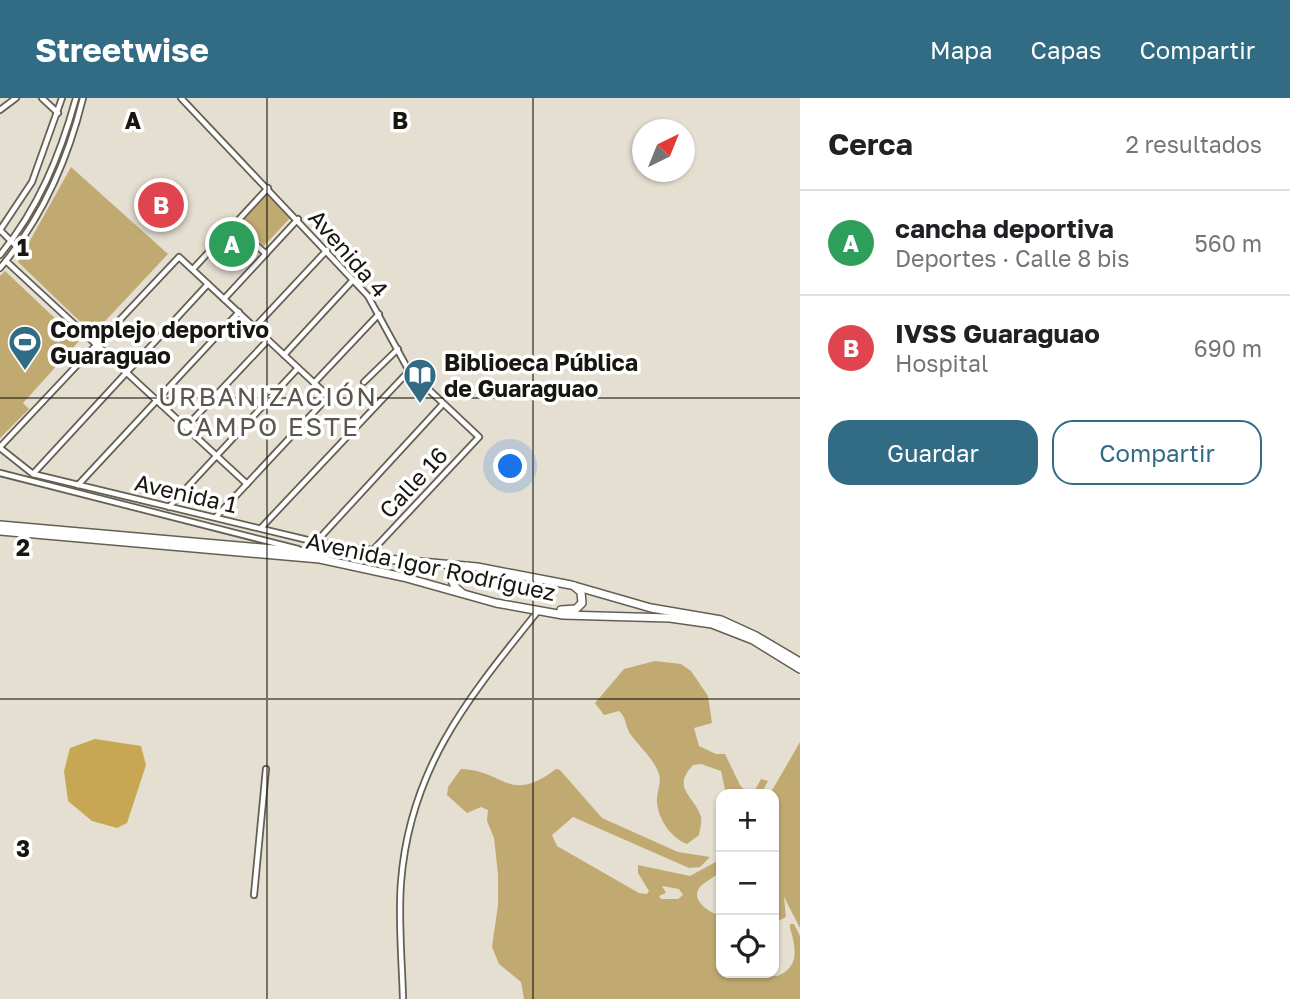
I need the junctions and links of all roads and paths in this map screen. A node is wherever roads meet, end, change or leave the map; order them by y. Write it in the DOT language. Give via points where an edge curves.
graph roads {
  1 [pos="16,98"];
  2 [pos="42,98"];
  3 [pos="62,98"];
  4 [pos="76,98"];
  5 [pos="83,98"];
  6 [pos="181,98"];
  7 [pos="0,110"];
  8 [pos="58,113"];
  9 [pos="268,188"];
  10 [pos="298,219"];
  11 [pos="234,225"];
  12 [pos="0,230"];
  13 [pos="11,241"];
  14 [pos="16,246"];
  15 [pos="327,250"];
  16 [pos="266,254"];
  17 [pos="0,256"];
  18 [pos="6,261"];
  19 [pos="0,268"];
  20 [pos="192,269"];
  21 [pos="353,280"];
  22 [pos="208,284"];
  23 [pos="225,299"];
  24 [pos="239,312"];
  25 [pos="379,314"];
  26 [pos="255,327"];
  27 [pos="268,340"];
  28 [pos="96,344"];
  29 [pos="398,349"];
  30 [pos="284,355"];
  31 [pos="298,368"];
  32 [pos="409,371"];
  33 [pos="127,373"];
  34 [pos="314,383"];
  35 [pos="364,383"];
  36 [pos="156,400"];
  37 [pos="442,405"];
  38 [pos="186,427"];
  39 [pos="479,437"];
  40 [pos="0,448"];
  41 [pos="216,456"];
  42 [pos="0,473"];
  43 [pos="33,474"];
  44 [pos="247,484"];
  45 [pos="78,485"];
  46 [pos="169,507"];
  47 [pos="215,518"];
  48 [pos="0,525"];
  49 [pos="261,529"];
  50 [pos="0,531"];
  51 [pos="316,542"];
  52 [pos="373,550"];
  53 [pos="309,551"];
  54 [pos="467,565"];
  55 [pos="571,585"];
  56 [pos="470,597"];
  57 [pos="529,609"];
  58 [pos="538,610"];
  59 [pos="800,663"];
  60 [pos="800,669"];
  61 [pos="266,769"];
  62 [pos="254,895"];
  63 [pos="403,999"];
  1 -- 7 [label="street"];
  2 -- 8 [label="street"];
  3 -- 8 [label="street"];
  4 -- 13 [label="street" via="54,168"];
  5 -- 14 [label="street" via="56,177"];
  6 -- 9 [label="street, Avenida 4"];
  8 -- 12 [label="street" via="32,182"];
  9 -- 10 [label="street, Avenida 4"];
  9 -- 11 [label="street"];
  10 -- 15 [label="street, Avenida 4"];
  10 -- 16 [label="street"];
  11 -- 16 [label="street"];
  11 -- 20 [label="street"];
  12 -- 13 [label="street"];
  13 -- 14 [label="street"];
  13 -- 17 [label="street"];
  14 -- 18 [label="street"];
  15 -- 21 [label="street, Avenida 4"];
  15 -- 26 [label="street"];
  16 -- 23 [label="street"];
  18 -- 19 [label="street"];
  18 -- 28 [label="street"];
  20 -- 22 [label="street"];
  20 -- 28 [label="street" via="176,257"];
  21 -- 25 [label="street, Avenida 4"];
  21 -- 30 [label="street"];
  22 -- 23 [label="street"];
  22 -- 33 [label="street"];
  23 -- 24 [label="street"];
  24 -- 26 [label="street"];
  24 -- 36 [label="street"];
  25 -- 29 [label="street, Avenida 4"];
  25 -- 34 [label="street"];
  26 -- 27 [label="street"];
  27 -- 30 [label="street"];
  27 -- 38 [label="street"];
  28 -- 33 [label="street"];
  28 -- 40 [label="street"];
  29 -- 32 [label="street, Avenida 4"];
  29 -- 35 [label="street"];
  30 -- 31 [label="street"];
  31 -- 34 [label="street"];
  31 -- 41 [label="street"];
  32 -- 37 [label="street, Avenida 4"];
  32 -- 49 [label="street"];
  33 -- 36 [label="street"];
  33 -- 43 [label="street"];
  34 -- 44 [label="street" via="326,399"];
  36 -- 38 [label="street"];
  36 -- 45 [label="street"];
  37 -- 39 [label="street, Avenida 4"];
  37 -- 51 [label="street"];
  38 -- 41 [label="street"];
  39 -- 52 [label="street, Calle 16"];
  40 -- 43 [label="street, Avenida 1"];
  41 -- 44 [label="street"];
  41 -- 46 [label="street"];
  42 -- 53 [label="street"];
  43 -- 45 [label="street, Avenida 1"];
  44 -- 47 [label="street"];
  45 -- 46 [label="street, Avenida 1"];
  46 -- 47 [label="street, Avenida 1"];
  47 -- 49 [label="street, Avenida 1"];
  48 -- 53 [label="highway, Avenida Igor Rodríguez"];
  49 -- 51 [label="street, Avenida 1"];
  50 -- 56 [label="highway, Avenida Igor Rodríguez" via="320,559"];
  51 -- 52 [label="street, Avenida 1"];
  53 -- 54 [label="highway, Avenida Igor Rodríguez"];
  54 -- 55 [label="highway, Avenida Igor Rodríguez"];
  54 -- 56 [label="highway" via="451,578 454,587"];
  55 -- 57 [label="highway" via="583,596 576,609"];
  55 -- 59 [label="highway, Avenida Igor Rodríguez" via="731,624"];
  56 -- 57 [label="highway, Avenida Igor Rodríguez"];
  57 -- 58 [label="highway, Avenida Igor Rodríguez"];
  58 -- 60 [label="highway, Avenida Igor Rodríguez" via="712,624 753,640"];
  58 -- 63 [label="street" via="453,721 418,800 401,881"];
  61 -- 62 [label="street"];
}
